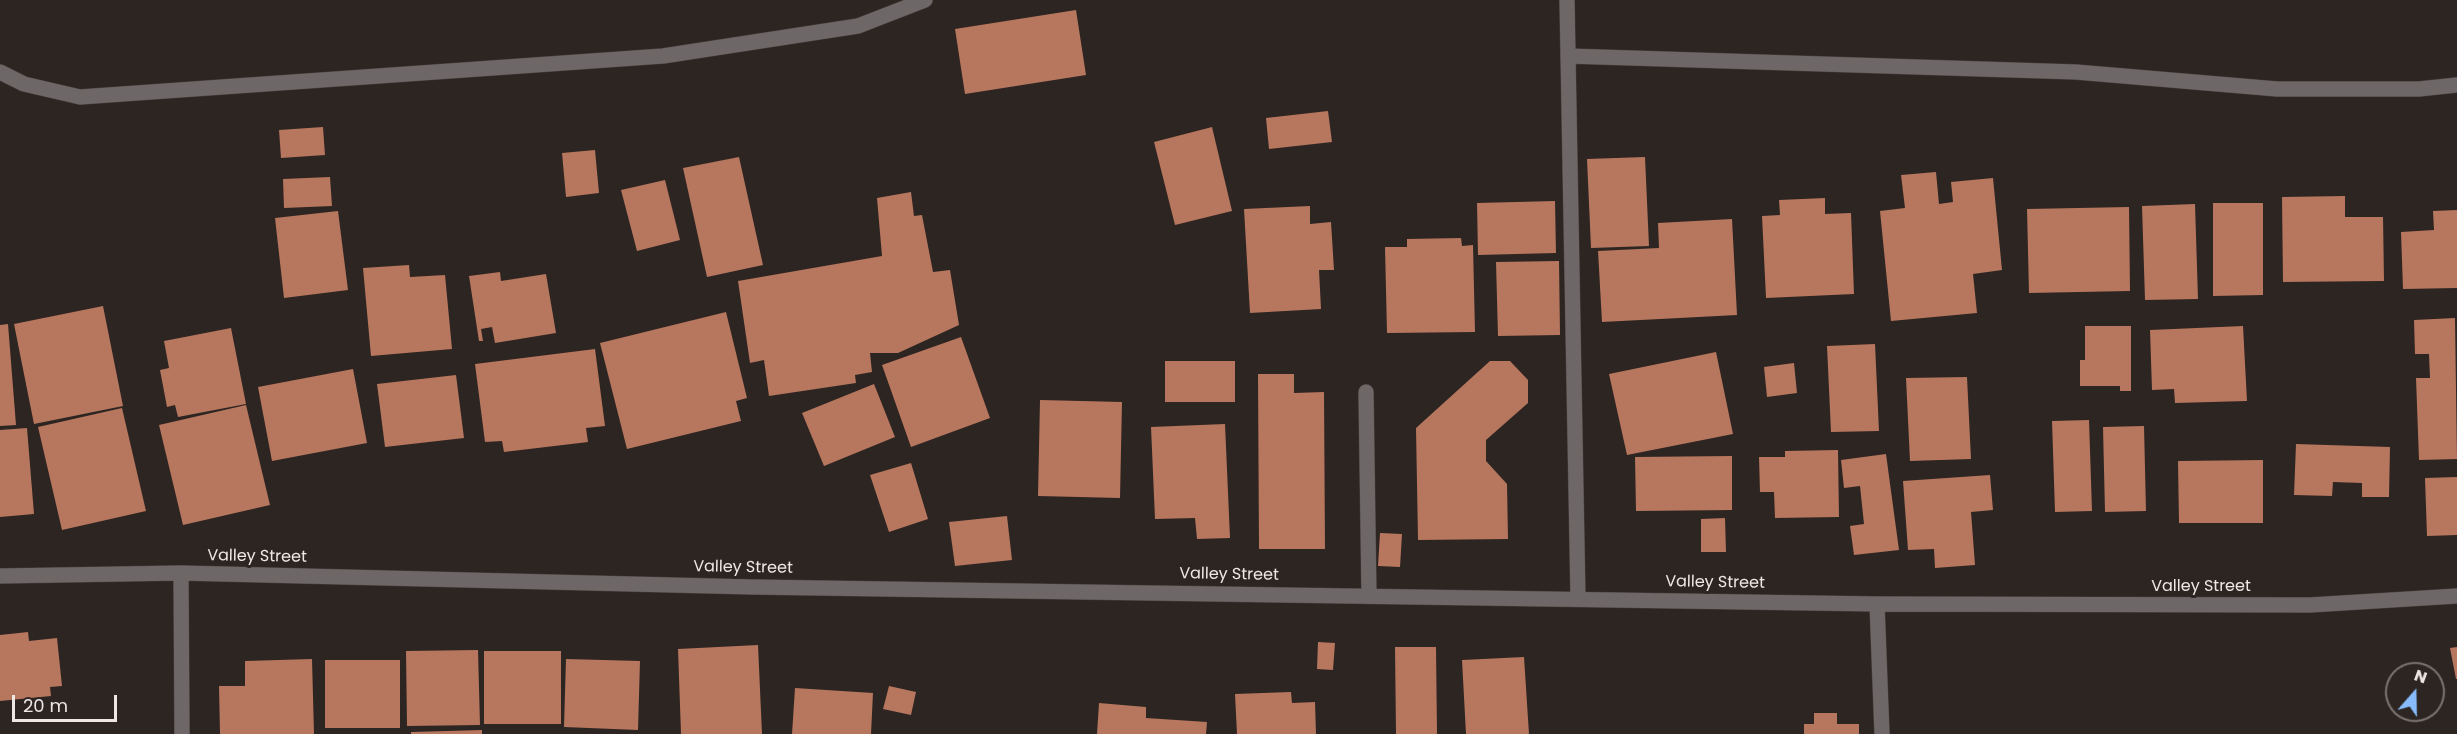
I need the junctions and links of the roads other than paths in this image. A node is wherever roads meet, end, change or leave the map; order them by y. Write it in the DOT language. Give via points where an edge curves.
graph roads {
  1 [pos="924,0"];
  2 [pos="1567,0"];
  3 [pos="1568,56"];
  4 [pos="0,72"];
  5 [pos="2457,85"];
  6 [pos="1366,392"];
  7 [pos="181,573"];
  8 [pos="0,576"];
  9 [pos="1369,596"];
  10 [pos="2457,596"];
  11 [pos="1578,599"];
  12 [pos="1877,604"];
  13 [pos="182,734"];
  14 [pos="1882,734"];
  1 -- 4 [label="street" via="858,26 663,56 80,97 24,84"];
  2 -- 3 [label="street"];
  3 -- 5 [label="street" via="2076,72 2277,89 2419,89"];
  3 -- 11 [label="street"];
  6 -- 9 [label="street"];
  7 -- 8 [label="street, Valley Street"];
  7 -- 9 [label="street, Valley Street"];
  7 -- 13 [label="street"];
  9 -- 11 [label="street, Valley Street"];
  10 -- 12 [label="street, Valley Street" via="2310,605"];
  11 -- 12 [label="street, Valley Street"];
  12 -- 14 [label="street"];
}
